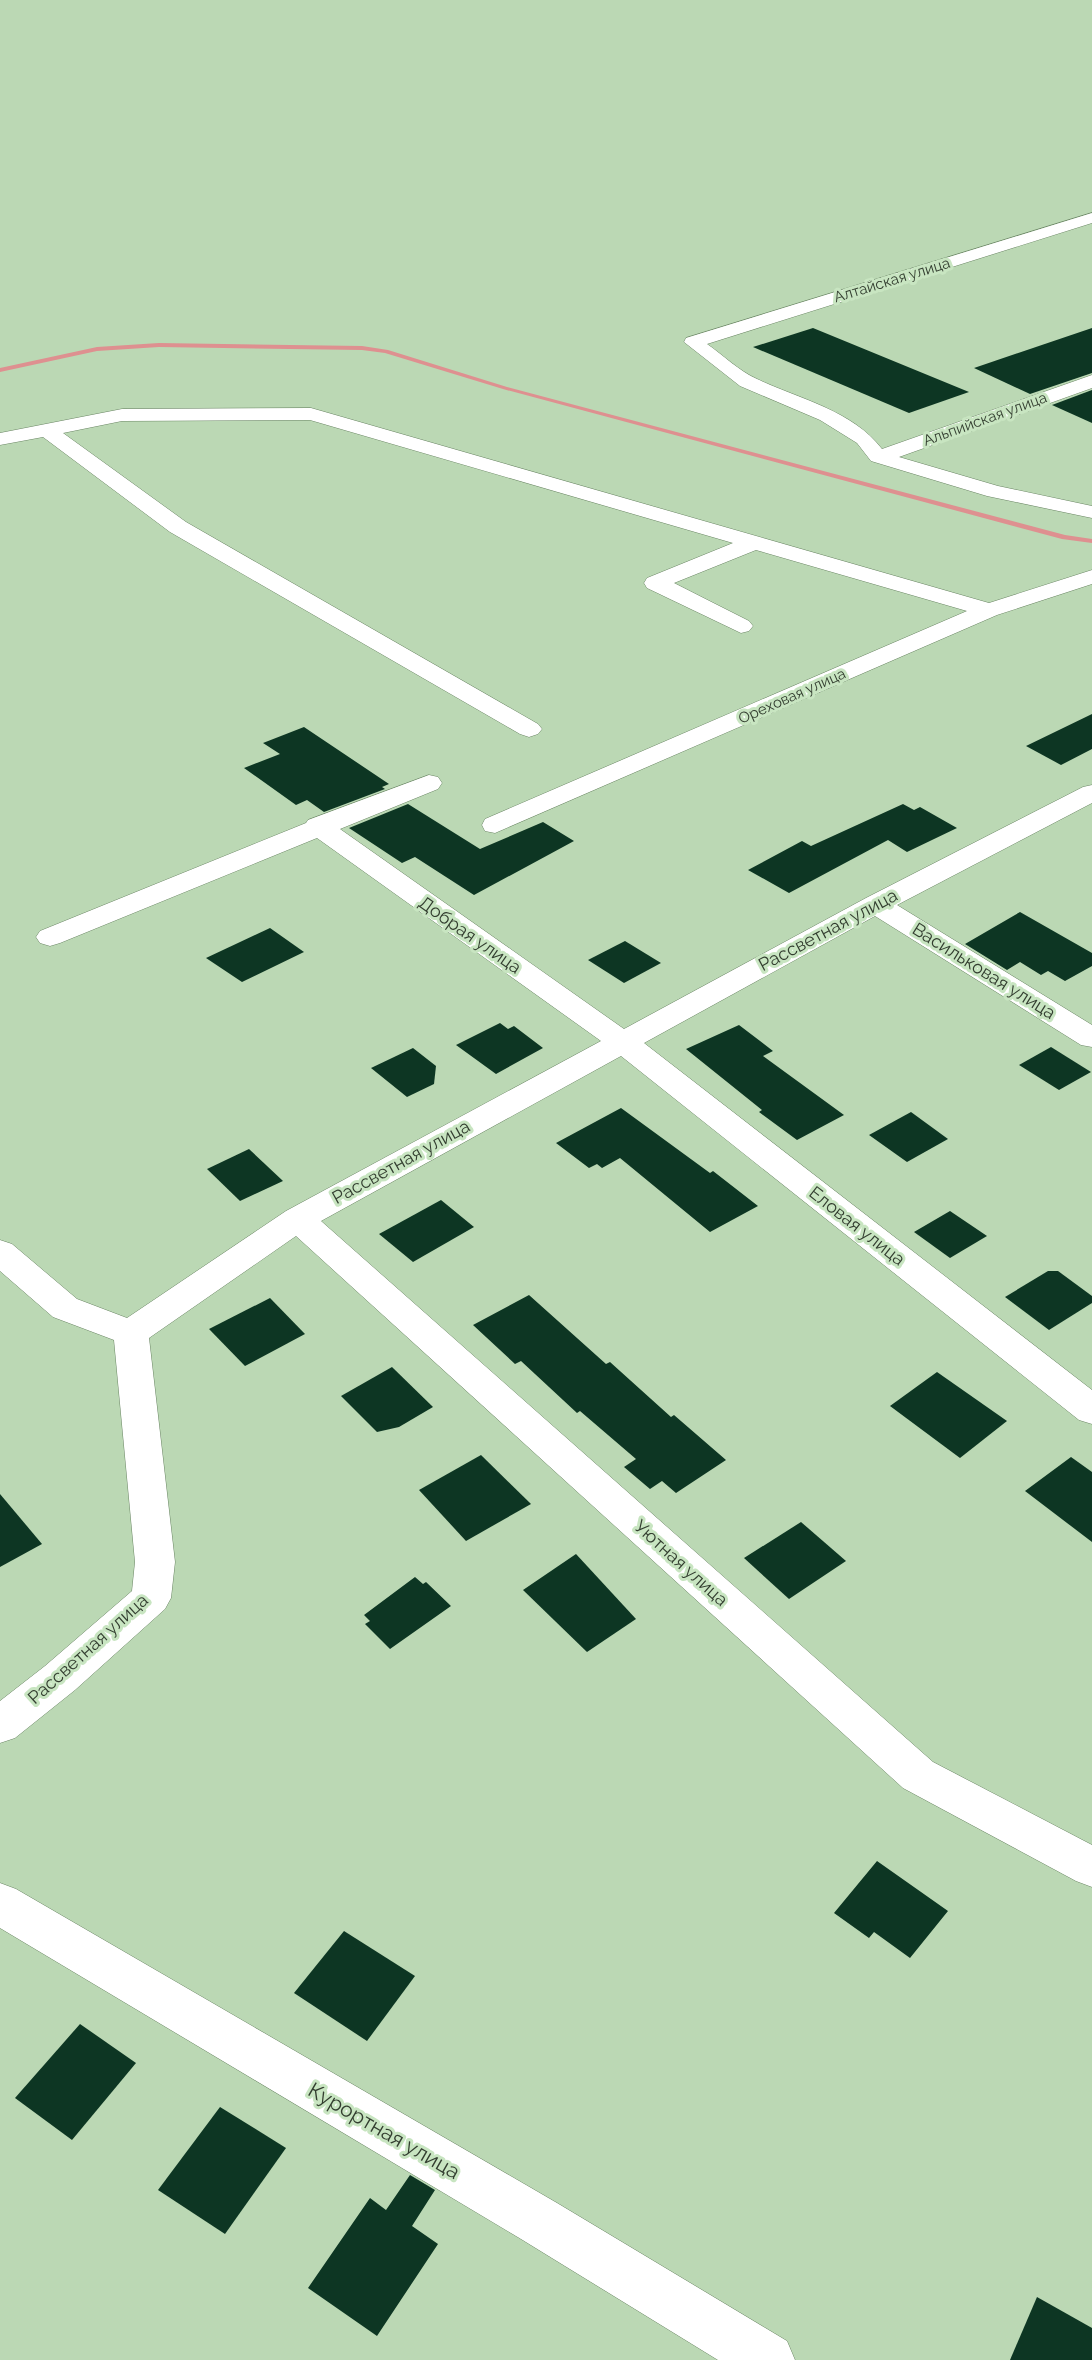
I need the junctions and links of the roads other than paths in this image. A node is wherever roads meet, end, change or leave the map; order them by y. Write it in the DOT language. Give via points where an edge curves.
graph roads {
  1 [pos="1092,218"];
  2 [pos="1092,381"];
  3 [pos="46,430"];
  4 [pos="0,439"];
  5 [pos="878,457"];
  6 [pos="1092,512"];
  7 [pos="755,542"];
  8 [pos="1092,577"];
  9 [pos="989,609"];
  10 [pos="741,626"];
  11 [pos="529,729"];
  12 [pos="429,783"];
  13 [pos="1092,793"];
  14 [pos="495,825"];
  15 [pos="318,826"];
  16 [pos="876,904"];
  17 [pos="50,937"];
  18 [pos="1092,1038"];
  19 [pos="623,1042"];
  20 [pos="298,1219"];
  21 [pos="0,1252"];
  22 [pos="131,1333"];
  23 [pos="1092,1410"];
  24 [pos="0,1725"];
  25 [pos="1092,1867"];
  26 [pos="0,1904"];
  27 [pos="768,2360"];
  1 -- 5 [label="street, Алтайская улица" via="693,342 747,382 827,416 864,439"];
  2 -- 5 [label="street, Альпийская улица"];
  3 -- 4 [label="street"];
  3 -- 7 [label="street" via="123,415 311,414"];
  3 -- 11 [label="street" via="178,527"];
  5 -- 6 [label="street" via="994,492"];
  7 -- 9 [label="street"];
  7 -- 10 [label="street" via="655,583"];
  8 -- 9 [label="street, Ореховая улица"];
  9 -- 14 [label="street, Ореховая улица"];
  12 -- 15 [label="street"];
  13 -- 16 [label="street, Рассветная улица"];
  15 -- 17 [label="street"];
  15 -- 19 [label="street, Добрая улица"];
  16 -- 18 [label="street, Васильковая улица"];
  16 -- 19 [label="street, Рассветная улица"];
  19 -- 20 [label="street, Рассветная улица"];
  19 -- 23 [label="street, Еловая улица"];
  20 -- 22 [label="street, Рассветная улица"];
  20 -- 25 [label="street, Уютная улица" via="918,1775"];
  21 -- 22 [label="street" via="65,1308"];
  22 -- 24 [label="street, Рассветная улица" via="155,1562 151,1598"];
  26 -- 27 [label="street, Курортная улица"];
}
